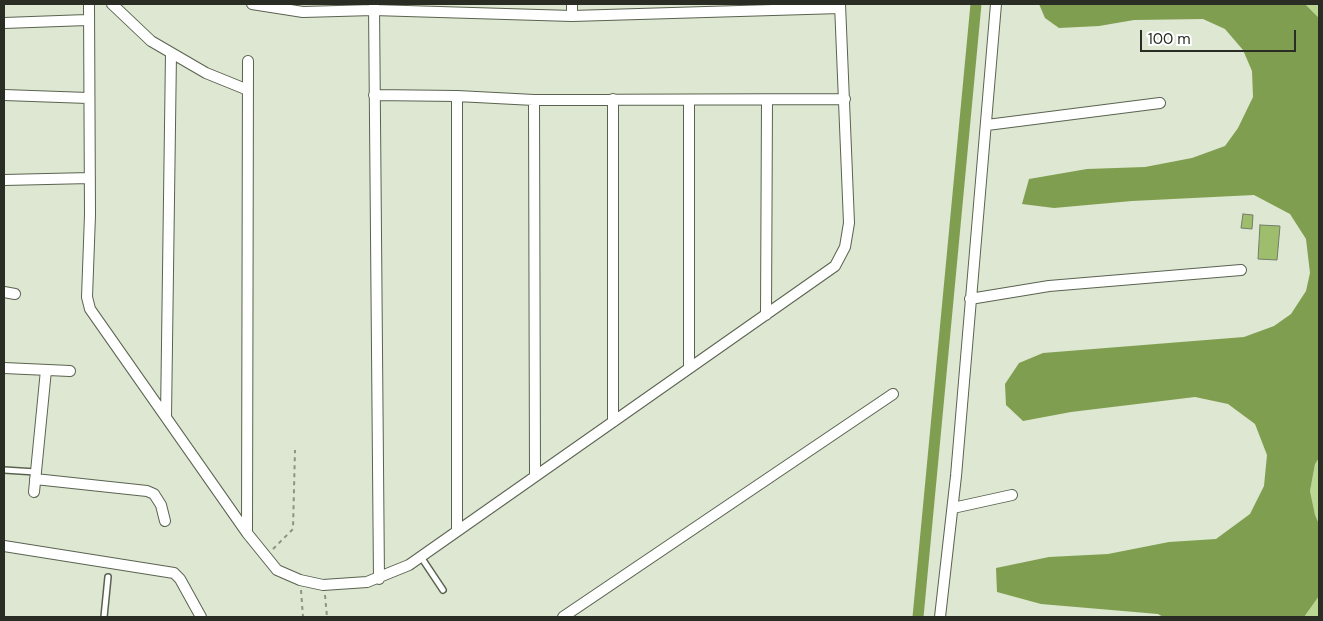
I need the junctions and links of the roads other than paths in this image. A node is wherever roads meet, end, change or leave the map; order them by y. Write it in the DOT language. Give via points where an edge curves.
graph roads {
  1 [pos="89,4"];
  2 [pos="112,4"];
  3 [pos="252,4"];
  4 [pos="572,4"];
  5 [pos="996,4"];
  6 [pos="840,6"];
  7 [pos="374,7"];
  8 [pos="572,16"];
  9 [pos="87,20"];
  10 [pos="4,23"];
  11 [pos="171,54"];
  12 [pos="248,61"];
  13 [pos="248,90"];
  14 [pos="4,95"];
  15 [pos="374,95"];
  16 [pos="457,96"];
  17 [pos="88,98"];
  18 [pos="613,99"];
  19 [pos="845,99"];
  20 [pos="534,100"];
  21 [pos="689,100"];
  22 [pos="767,100"];
  23 [pos="1160,103"];
  24 [pos="987,125"];
  25 [pos="90,178"];
  26 [pos="4,180"];
  27 [pos="1241,270"];
  28 [pos="4,292"];
  29 [pos="15,294"];
  30 [pos="970,299"];
  31 [pos="766,315"];
  32 [pos="4,368"];
  33 [pos="689,368"];
  34 [pos="46,370"];
  35 [pos="70,371"];
  36 [pos="893,394"];
  37 [pos="166,417"];
  38 [pos="614,422"];
  39 [pos="4,470"];
  40 [pos="36,476"];
  41 [pos="535,476"];
  42 [pos="34,492"];
  43 [pos="1012,495"];
  44 [pos="954,508"];
  45 [pos="165,521"];
  46 [pos="457,529"];
  47 [pos="247,533"];
  48 [pos="4,546"];
  49 [pos="420,556"];
  50 [pos="108,577"];
  51 [pos="379,579"];
  52 [pos="443,590"];
  53 [pos="104,617"];
  54 [pos="201,617"];
  55 [pos="563,617"];
  56 [pos="940,617"];
  1 -- 9 [label="street"];
  2 -- 11 [label="street" via="150,41"];
  3 -- 7 [label="street" via="303,12"];
  4 -- 8 [label="street"];
  5 -- 24 [label="street"];
  6 -- 8 [label="street"];
  6 -- 19 [label="street"];
  7 -- 8 [label="street"];
  7 -- 15 [label="street"];
  9 -- 10 [label="street"];
  9 -- 17 [label="street"];
  11 -- 13 [label="street"];
  11 -- 37 [label="street"];
  12 -- 13 [label="street"];
  13 -- 47 [label="street"];
  14 -- 17 [label="street"];
  15 -- 16 [label="street"];
  15 -- 51 [label="street"];
  16 -- 20 [label="street"];
  16 -- 46 [label="street"];
  17 -- 25 [label="street"];
  18 -- 20 [label="street"];
  18 -- 21 [label="street"];
  18 -- 38 [label="street"];
  19 -- 22 [label="street"];
  19 -- 31 [label="street" via="849,223 845,247 834,266"];
  20 -- 41 [label="street"];
  21 -- 22 [label="street"];
  21 -- 33 [label="street"];
  22 -- 31 [label="street"];
  23 -- 24 [label="street"];
  24 -- 30 [label="street"];
  25 -- 26 [label="street"];
  25 -- 37 [label="street" via="90,309"];
  27 -- 30 [label="street" via="1050,286"];
  28 -- 29 [label="street"];
  30 -- 44 [label="street"];
  31 -- 33 [label="street"];
  32 -- 34 [label="street"];
  33 -- 38 [label="street"];
  34 -- 35 [label="street"];
  34 -- 40 [label="street"];
  36 -- 55 [label="street"];
  37 -- 47 [label="street"];
  38 -- 41 [label="street"];
  39 -- 40 [label="lane"];
  40 -- 42 [label="street"];
  40 -- 45 [label="street" via="147,491 154,494 161,505"];
  41 -- 46 [label="street"];
  43 -- 44 [label="street"];
  44 -- 56 [label="street"];
  46 -- 49 [label="street"];
  47 -- 51 [label="street" via="277,570 300,580 323,585"];
  48 -- 54 [label="street" via="174,573"];
  49 -- 51 [label="street"];
  49 -- 52 [label="lane"];
  50 -- 53 [label="lane"];
}
